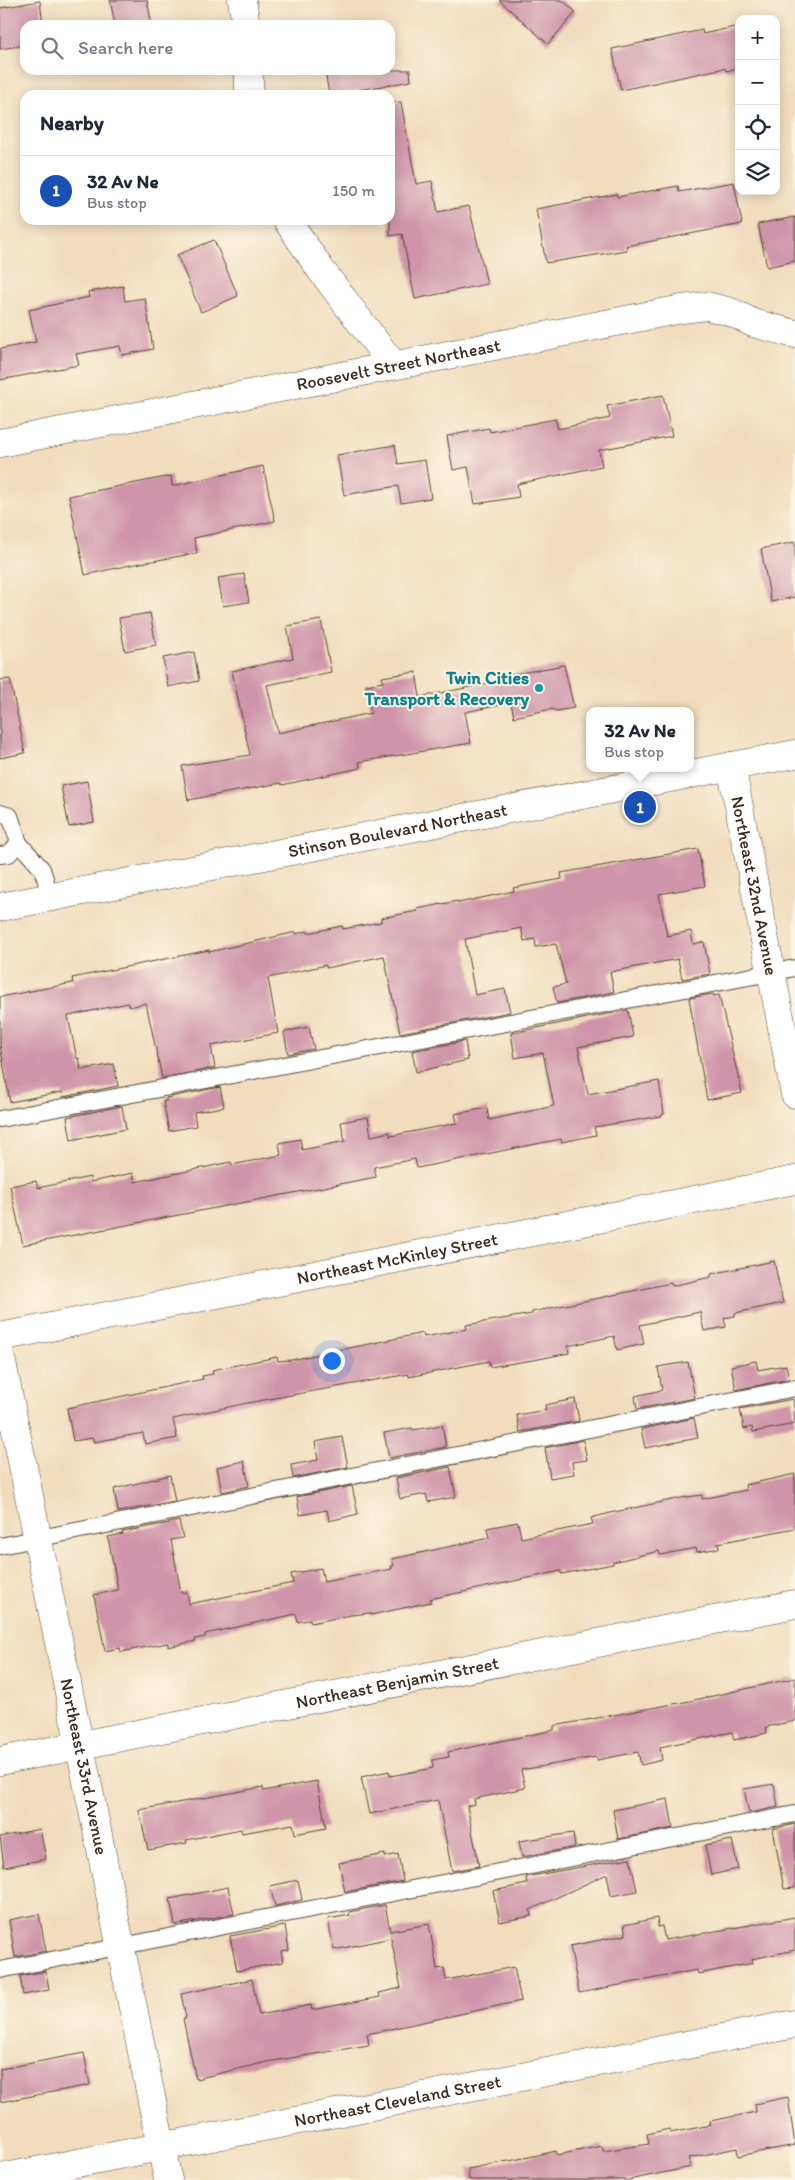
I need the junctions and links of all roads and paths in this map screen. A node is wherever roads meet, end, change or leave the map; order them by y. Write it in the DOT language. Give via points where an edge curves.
graph roads {
  1 [pos="242,0"];
  2 [pos="245,20"];
  3 [pos="249,75"];
  4 [pos="250,90"];
  5 [pos="290,225"];
  6 [pos="795,334"];
  7 [pos="393,365"];
  8 [pos="0,443"];
  9 [pos="795,754"];
  10 [pos="731,766"];
  11 [pos="0,813"];
  12 [pos="20,843"];
  13 [pos="0,855"];
  14 [pos="51,897"];
  15 [pos="0,906"];
  16 [pos="783,970"];
  17 [pos="795,1094"];
  18 [pos="0,1119"];
  19 [pos="795,1180"];
  20 [pos="0,1337"];
  21 [pos="0,1353"];
  22 [pos="795,1388"];
  23 [pos="37,1539"];
  24 [pos="0,1546"];
  25 [pos="795,1604"];
  26 [pos="79,1745"];
  27 [pos="0,1761"];
  28 [pos="795,1814"];
  29 [pos="120,1946"];
  30 [pos="0,1970"];
  31 [pos="795,2024"];
  32 [pos="161,2146"];
  33 [pos="0,2178"];
  34 [pos="168,2180"];
  1 -- 2 [label="street"];
  3 -- 4 [label="street"];
  5 -- 7 [label="street"];
  6 -- 7 [label="street, Roosevelt Street Northeast" via="707,306 682,308"];
  7 -- 8 [label="street, Roosevelt Street Northeast"];
  9 -- 10 [label="street, Stinson Boulevard Northeast"];
  10 -- 14 [label="street, Stinson Boulevard Northeast"];
  10 -- 16 [label="street, Northeast 32nd Avenue"];
  11 -- 12 [label="lane" via="10,816"];
  12 -- 13 [label="lane" via="9,854"];
  12 -- 14 [label="lane" via="42,869"];
  14 -- 15 [label="street, Stinson Boulevard Northeast"];
  16 -- 17 [label="street, Northeast 32nd Avenue"];
  16 -- 18 [label="lane"];
  19 -- 20 [label="street, Northeast McKinley Street"];
  21 -- 23 [label="street, Northeast 33rd Avenue"];
  22 -- 23 [label="lane"];
  23 -- 24 [label="lane"];
  23 -- 26 [label="street, Northeast 33rd Avenue"];
  25 -- 26 [label="street, Northeast Benjamin Street"];
  26 -- 27 [label="street, Northeast Benjamin Street"];
  26 -- 29 [label="street, Northeast 33rd Avenue"];
  28 -- 29 [label="lane"];
  29 -- 30 [label="lane"];
  29 -- 32 [label="street, Northeast 33rd Avenue"];
  31 -- 32 [label="street, Northeast Cleveland Street"];
  32 -- 33 [label="street, Northeast Cleveland Street"];
  32 -- 34 [label="street, Northeast 33rd Avenue"];
}
